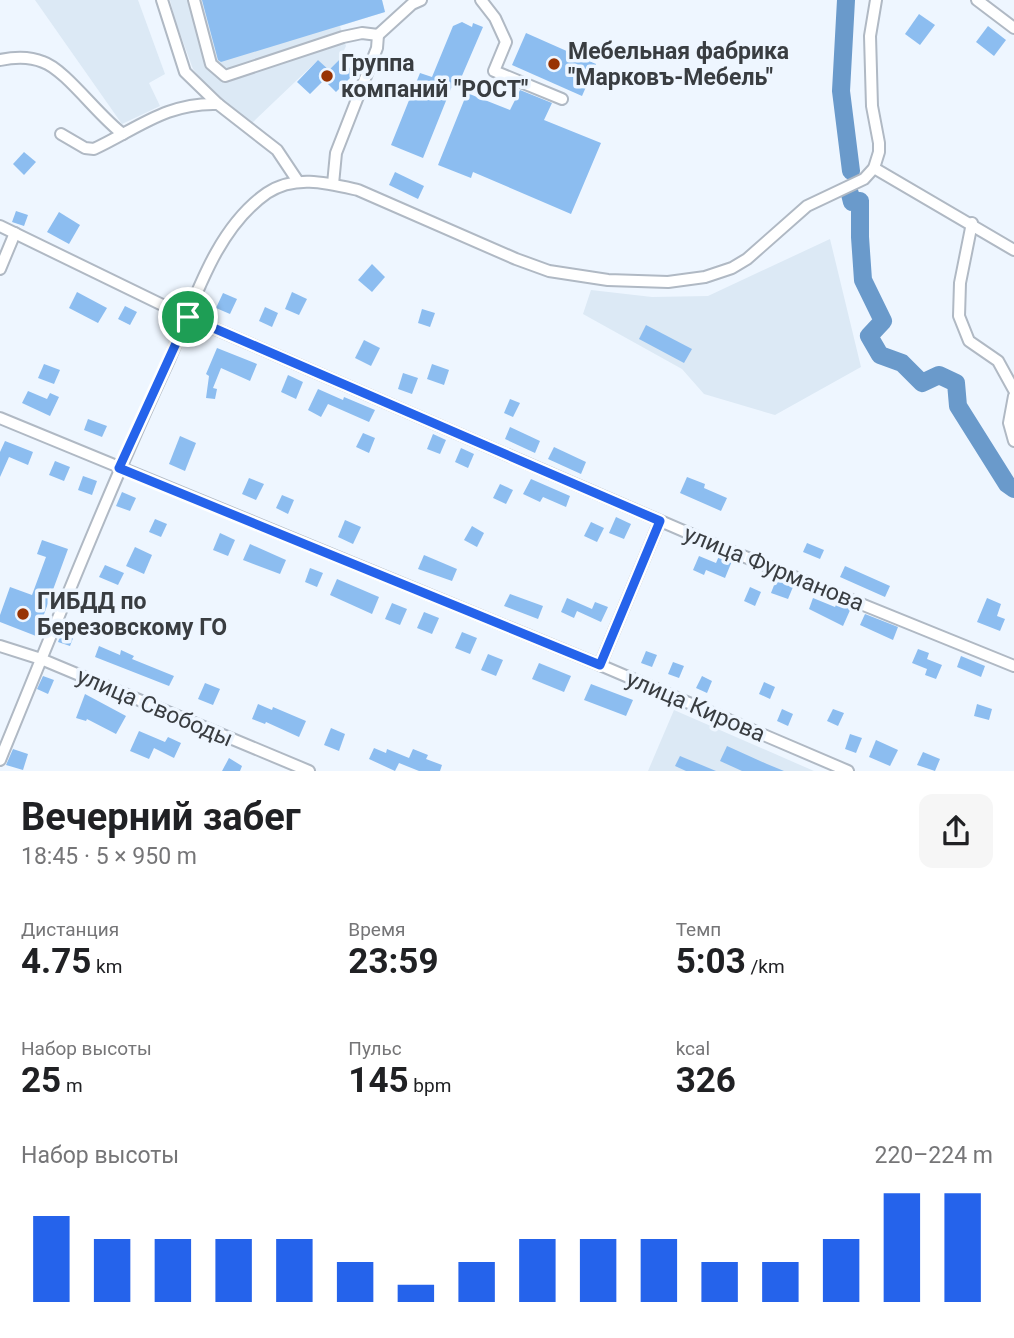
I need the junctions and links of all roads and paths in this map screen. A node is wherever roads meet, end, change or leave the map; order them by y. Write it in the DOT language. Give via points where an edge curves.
graph roads {
  1 [pos="162,0"];
  2 [pos="194,0"];
  3 [pos="422,0"];
  4 [pos="481,0"];
  5 [pos="876,0"];
  6 [pos="976,0"];
  7 [pos="1014,28"];
  8 [pos="378,35"];
  9 [pos="0,60"];
  10 [pos="562,99"];
  11 [pos="218,104"];
  12 [pos="61,134"];
  13 [pos="123,134"];
  14 [pos="874,167"];
  15 [pos="297,180"];
  16 [pos="333,184"];
  17 [pos="972,223"];
  18 [pos="0,226"];
  19 [pos="15,233"];
  20 [pos="1014,250"];
  21 [pos="0,269"];
  22 [pos="188,317"];
  23 [pos="1014,390"];
  24 [pos="1014,396"];
  25 [pos="0,418"];
  26 [pos="1014,440"];
  27 [pos="119,468"];
  28 [pos="660,521"];
  29 [pos="0,646"];
  30 [pos="41,659"];
  31 [pos="600,665"];
  32 [pos="1014,666"];
  33 [pos="0,760"];
  34 [pos="830,767"];
  35 [pos="309,771"];
  36 [pos="848,771"];
  1 -- 11 [label="street" via="185,72"];
  2 -- 8 [label="street" via="211,64 225,76 343,37"];
  3 -- 8 [label="street"];
  4 -- 10 [label="street" via="506,41 494,71"];
  5 -- 14 [label="street" via="870,36 879,143"];
  6 -- 7 [label="street"];
  8 -- 16 [label="street" via="336,153"];
  9 -- 13 [label="street" via="18,57 45,62"];
  11 -- 13 [label="street" via="178,107"];
  11 -- 15 [label="street" via="277,150"];
  12 -- 13 [label="street" via="94,149"];
  14 -- 16 [label="street" via="864,179 807,206 732,268 667,282 549,271"];
  14 -- 17 [label="street"];
  15 -- 16 [label="street"];
  15 -- 22 [label="street" via="269,192 241,215 211,262"];
  17 -- 20 [label="street"];
  17 -- 23 [label="street" via="960,283 959,316 969,341 998,361"];
  18 -- 19 [label="street, улица Фурманова"];
  19 -- 21 [label="street"];
  19 -- 22 [label="street, улица Фурманова"];
  22 -- 27 [label="street"];
  22 -- 28 [label="street, улица Фурманова"];
  24 -- 26 [label="street" via="1009,424"];
  25 -- 27 [label="street, улица Кирова"];
  27 -- 30 [label="street"];
  27 -- 31 [label="street, улица Кирова"];
  28 -- 31 [label="street"];
  28 -- 32 [label="street, улица Фурманова"];
  29 -- 30 [label="street, улица Свободы"];
  30 -- 33 [label="street"];
  30 -- 35 [label="street, улица Свободы"];
  31 -- 34 [label="street, улица Кирова"];
  34 -- 36 [label="street, улица Кирова"];
}
